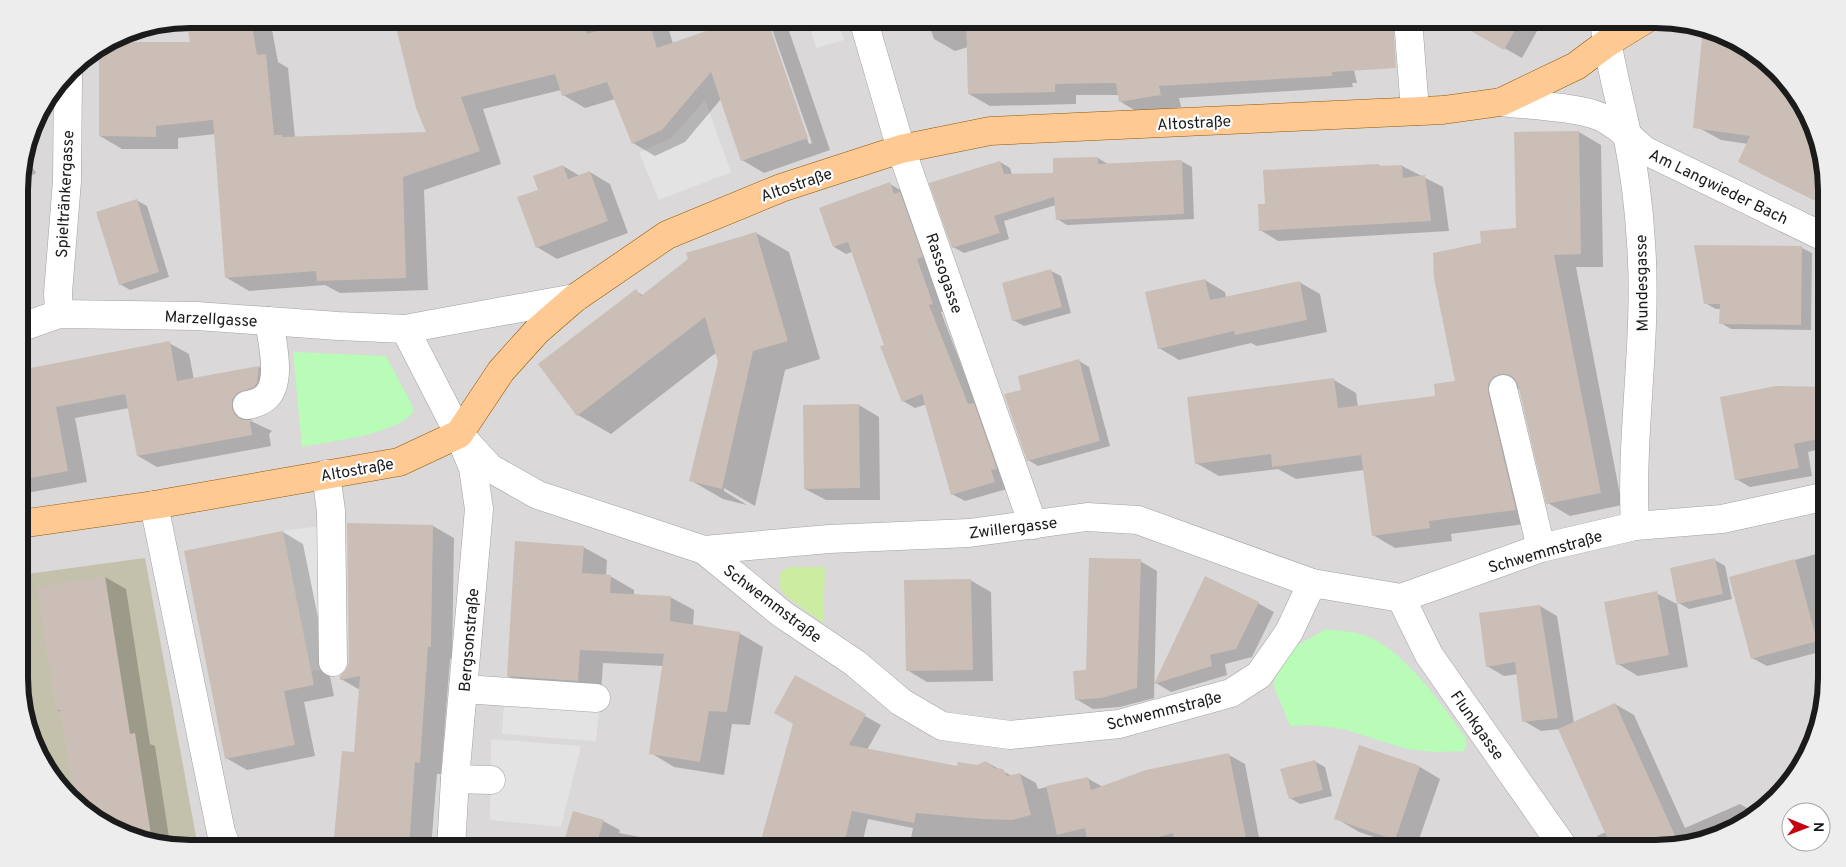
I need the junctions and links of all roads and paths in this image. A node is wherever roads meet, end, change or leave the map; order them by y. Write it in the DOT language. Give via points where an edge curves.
graph roads {
  1 [pos="866,28"];
  2 [pos="1409,28"];
  3 [pos="1606,31"];
  4 [pos="68,83"];
  5 [pos="1501,102"];
  6 [pos="1415,111"];
  7 [pos="1627,134"];
  8 [pos="901,149"];
  9 [pos="1818,234"];
  10 [pos="575,298"];
  11 [pos="59,314"];
  12 [pos="269,321"];
  13 [pos="28,325"];
  14 [pos="405,329"];
  15 [pos="1503,389"];
  16 [pos="247,405"];
  17 [pos="459,434"];
  18 [pos="326,474"];
  19 [pos="1818,498"];
  20 [pos="154,505"];
  21 [pos="28,523"];
  22 [pos="1033,525"];
  23 [pos="1635,526"];
  24 [pos="1541,548"];
  25 [pos="704,550"];
  26 [pos="1312,584"];
  27 [pos="1401,598"];
  28 [pos="333,662"];
  29 [pos="464,689"];
  30 [pos="596,698"];
  31 [pos="455,778"];
  32 [pos="491,780"];
  33 [pos="1558,839"];
  34 [pos="224,840"];
  35 [pos="451,840"];
  1 -- 8 [label="street, Rassogasse"];
  2 -- 6 [label="street"];
  3 -- 5 [label="main road, Altostraße" via="1576,66"];
  3 -- 7 [label="street, Mundesgasse"];
  4 -- 11 [label="street, Spieltränkergasse" via="67,181"];
  5 -- 6 [label="main road, Altostraße"];
  5 -- 7 [label="street, Am Langwieder Bach" via="1582,112 1601,117"];
  6 -- 8 [label="main road, Altostraße" via="990,131"];
  7 -- 9 [label="street, Am Langwieder Bach" via="1644,150"];
  7 -- 23 [label="street, Mundesgasse" via="1642,244 1642,346 1633,494"];
  8 -- 10 [label="main road, Altostraße" via="781,188 667,235"];
  8 -- 22 [label="street, Rassogasse"];
  10 -- 14 [label="street, Marzellgasse"];
  10 -- 17 [label="main road, Altostraße" via="537,331 501,371"];
  11 -- 12 [label="street, Marzellgasse" via="197,316"];
  11 -- 13 [label="street, Marzellgasse"];
  12 -- 14 [label="street, Marzellgasse"];
  12 -- 16 [label="street" via="275,379 265,398"];
  14 -- 17 [label="street"];
  15 -- 24 [label="street"];
  17 -- 18 [label="main road, Altostraße" via="398,462"];
  17 -- 25 [label="street, Schwemmstraße" via="490,468 538,495"];
  17 -- 29 [label="street, Bergsonstraße" via="473,468 479,509"];
  18 -- 20 [label="main road, Altostraße"];
  18 -- 28 [label="street" via="331,511"];
  19 -- 23 [label="street, Schwemmstraße" via="1722,519"];
  20 -- 21 [label="main road, Altostraße"];
  20 -- 34 [label="street"];
  22 -- 25 [label="street, Zwillergasse" via="969,533 829,539"];
  22 -- 26 [label="street, Zwillergasse" via="1086,517 1138,520"];
  23 -- 24 [label="street, Schwemmstraße"];
  24 -- 27 [label="street, Schwemmstraße"];
  25 -- 26 [label="street, Schwemmstraße" via="782,614 855,663 901,702 942,726 1010,735 1119,724 1231,693 1259,674 1289,632"];
  26 -- 27 [label="street, Schwemmstraße"];
  27 -- 33 [label="street, Flunkgasse" via="1429,655"];
  29 -- 30 [label="street"];
  29 -- 31 [label="street, Bergsonstraße"];
  31 -- 32 [label="street"];
  31 -- 35 [label="street, Bergsonstraße"];
}
